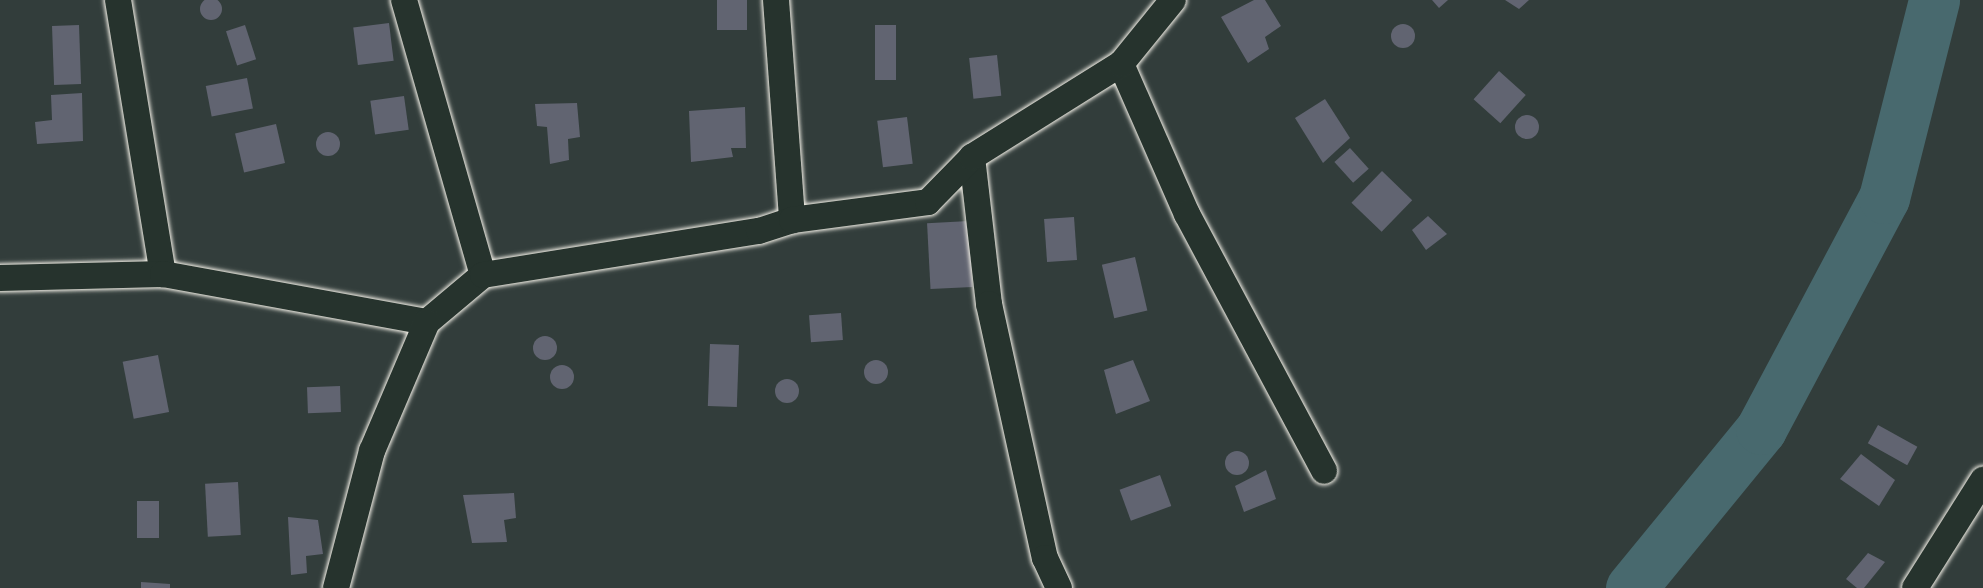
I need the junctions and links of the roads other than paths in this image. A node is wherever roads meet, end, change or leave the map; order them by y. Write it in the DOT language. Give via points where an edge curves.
graph roads {
  1 [pos="118,0"];
  2 [pos="404,0"];
  3 [pos="776,0"];
  4 [pos="1173,0"];
  5 [pos="1121,64"];
  6 [pos="972,157"];
  7 [pos="792,220"];
  8 [pos="163,274"];
  9 [pos="483,275"];
  10 [pos="0,278"];
  11 [pos="427,322"];
  12 [pos="1324,471"];
  13 [pos="1983,480"];
  14 [pos="336,588"];
  15 [pos="1059,588"];
  16 [pos="1914,588"];
  1 -- 8 [label="street"];
  2 -- 9 [label="street"];
  3 -- 7 [label="street"];
  4 -- 5 [label="street"];
  5 -- 6 [label="street"];
  5 -- 12 [label="street" via="1186,214"];
  6 -- 7 [label="street" via="928,202"];
  6 -- 15 [label="street" via="989,304 1046,558"];
  7 -- 9 [label="street" via="759,231"];
  8 -- 10 [label="street"];
  8 -- 11 [label="street"];
  9 -- 11 [label="street"];
  11 -- 14 [label="street" via="372,451"];
  13 -- 16 [label="street"];
}
